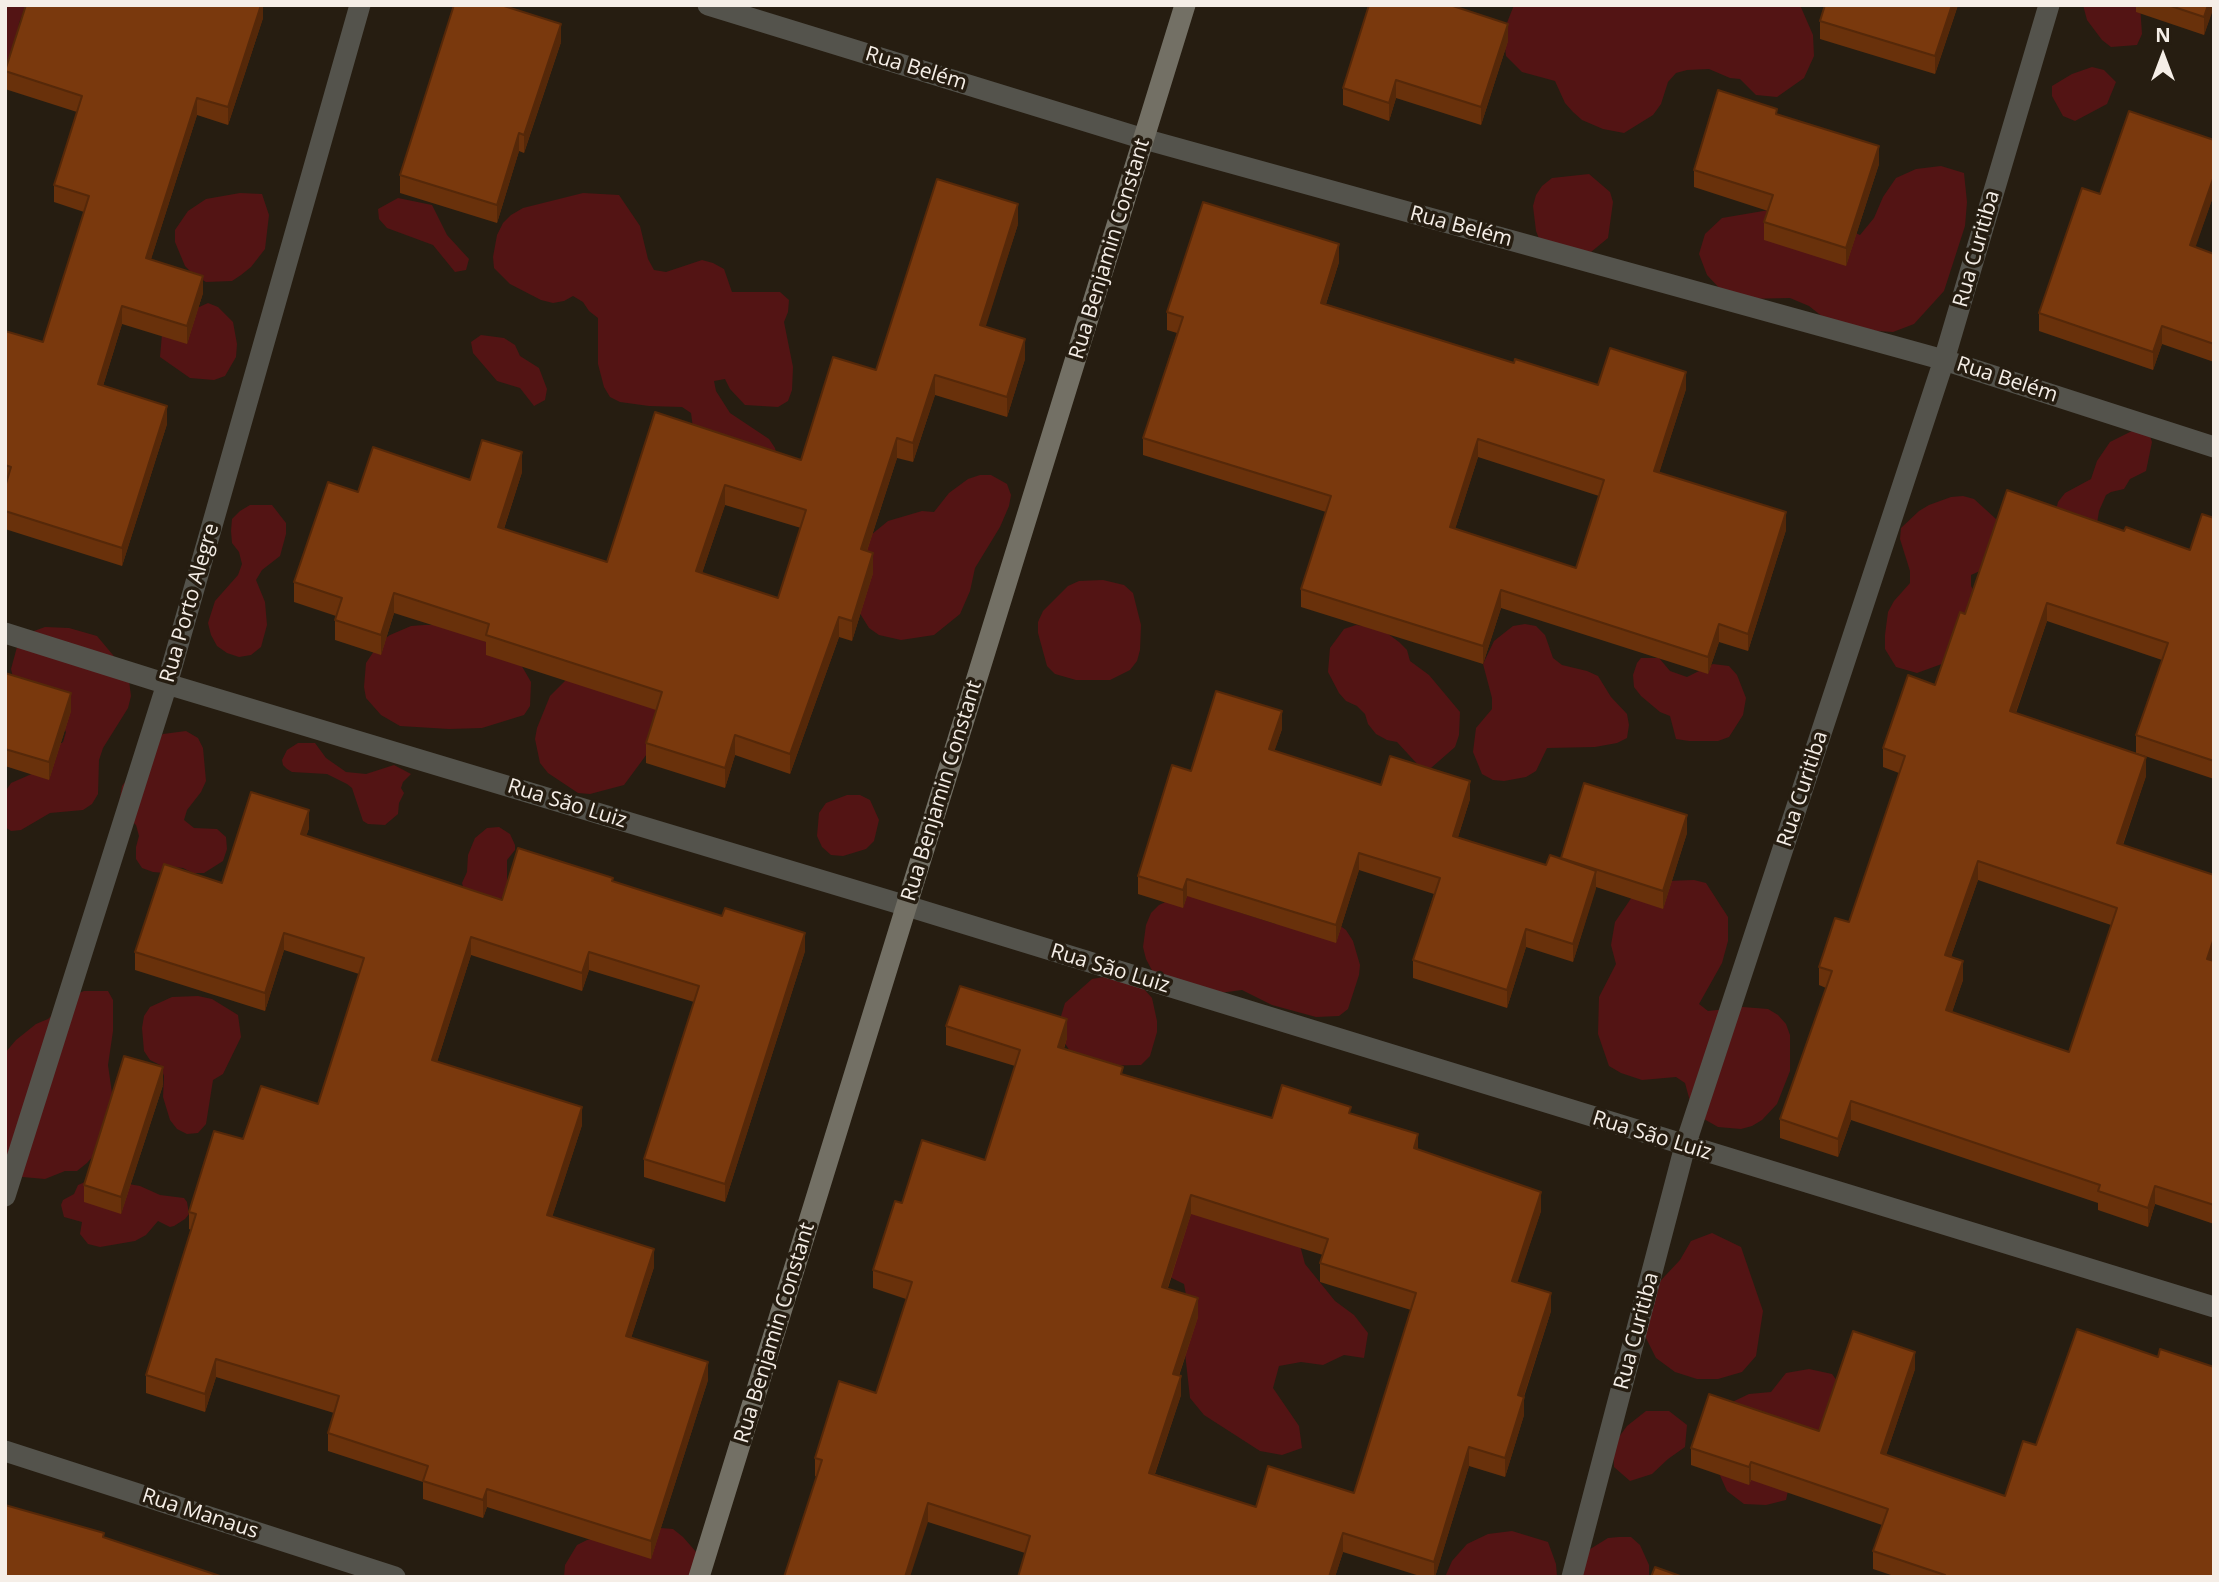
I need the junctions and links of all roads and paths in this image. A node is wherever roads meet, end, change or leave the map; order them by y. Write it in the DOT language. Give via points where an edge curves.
graph roads {
  1 [pos="360,5"];
  2 [pos="708,5"];
  3 [pos="1185,5"];
  4 [pos="2049,5"];
  5 [pos="1144,139"];
  6 [pos="1944,360"];
  7 [pos="2214,447"];
  8 [pos="5,633"];
  9 [pos="167,684"];
  10 [pos="907,906"];
  11 [pos="1685,1146"];
  12 [pos="5,1196"];
  13 [pos="2214,1307"];
  14 [pos="5,1451"];
  15 [pos="395,1577"];
  16 [pos="699,1577"];
  17 [pos="1572,1577"];
  1 -- 9 [label="street, Rua Porto Alegre"];
  2 -- 5 [label="street, Rua Belém"];
  3 -- 5 [label="street, Rua Benjamin Constant"];
  4 -- 6 [label="street, Rua Curitiba"];
  5 -- 6 [label="street, Rua Belém"];
  5 -- 10 [label="street, Rua Benjamin Constant"];
  6 -- 7 [label="street, Rua Belém"];
  6 -- 11 [label="street, Rua Curitiba"];
  8 -- 9 [label="street, Rua São Luiz"];
  9 -- 10 [label="street, Rua São Luiz"];
  9 -- 12 [label="street, Rua Porto Alegre"];
  10 -- 11 [label="street, Rua São Luiz"];
  10 -- 16 [label="street, Rua Benjamin Constant"];
  11 -- 13 [label="street, Rua São Luiz"];
  11 -- 17 [label="street, Rua Curitiba"];
  14 -- 15 [label="street, Rua Manaus"];
}
